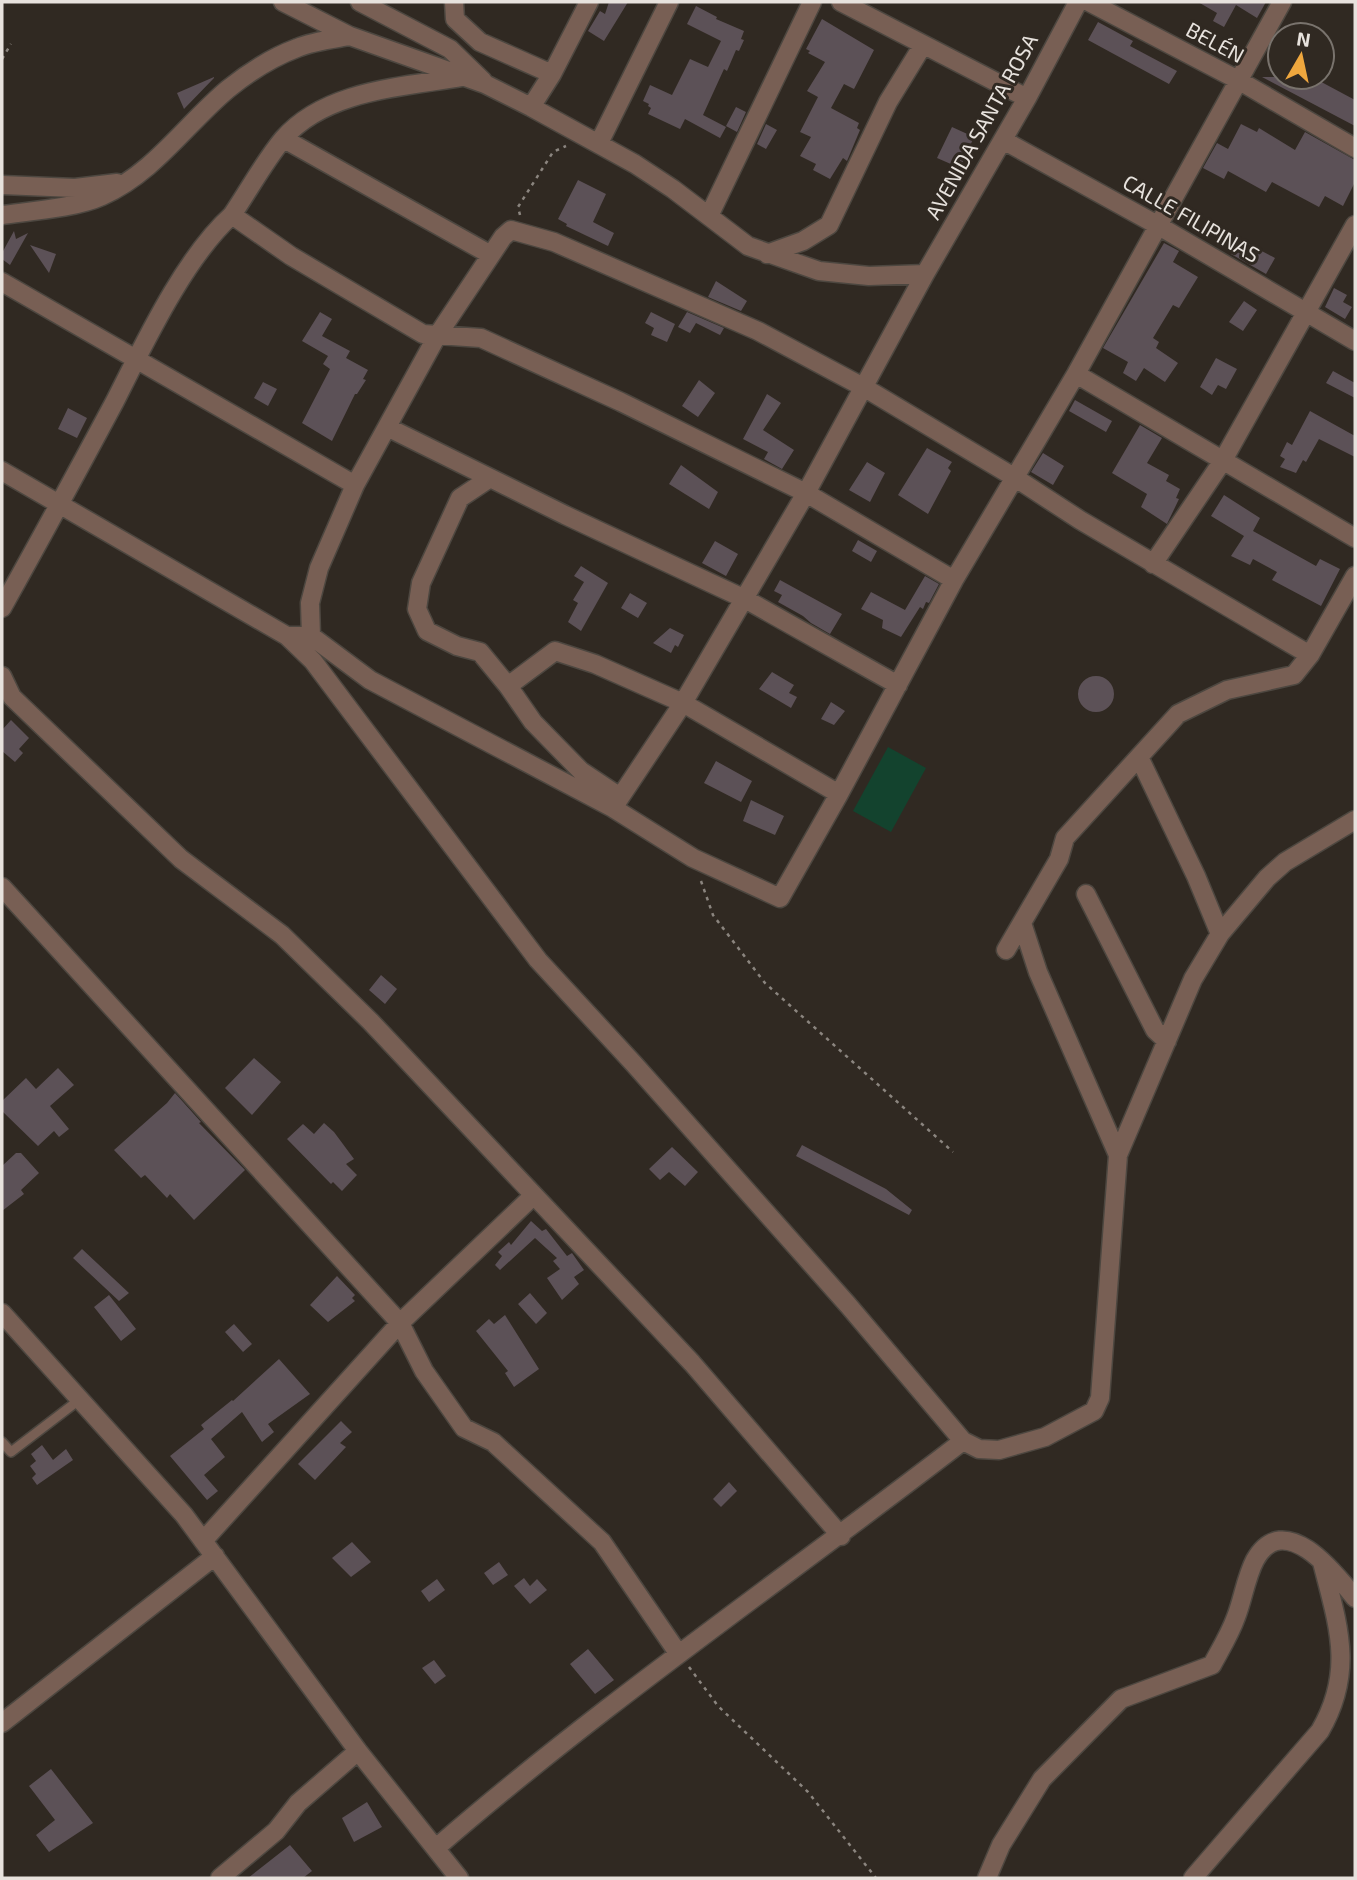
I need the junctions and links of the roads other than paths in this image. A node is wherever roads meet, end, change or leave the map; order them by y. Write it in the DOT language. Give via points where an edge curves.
graph roads {
  1 [pos="283,2"];
  2 [pos="360,2"];
  3 [pos="454,2"];
  4 [pos="589,2"];
  5 [pos="669,2"];
  6 [pos="812,2"];
  7 [pos="1078,2"];
  8 [pos="1089,2"];
  9 [pos="1282,2"];
  10 [pos="852,4"];
  11 [pos="350,36"];
  12 [pos="923,45"];
  13 [pos="552,74"];
  14 [pos="462,77"];
  15 [pos="1238,80"];
  16 [pos="485,84"];
  17 [pos="1027,98"];
  18 [pos="531,107"];
  19 [pos="284,139"];
  20 [pos="593,140"];
  21 [pos="1003,140"];
  22 [pos="1355,148"];
  23 [pos="124,182"];
  24 [pos="2,185"];
  25 [pos="2,215"];
  26 [pos="233,215"];
  27 [pos="709,216"];
  28 [pos="1355,225"];
  29 [pos="1159,226"];
  30 [pos="767,254"];
  31 [pos="491,255"];
  32 [pos="925,274"];
  33 [pos="2,282"];
  34 [pos="1306,311"];
  35 [pos="437,336"];
  36 [pos="1355,341"];
  37 [pos="137,359"];
  38 [pos="1076,374"];
  39 [pos="865,388"];
  40 [pos="387,426"];
  41 [pos="1222,462"];
  42 [pos="2,471"];
  43 [pos="1014,477"];
  44 [pos="490,478"];
  45 [pos="355,485"];
  46 [pos="806,493"];
  47 [pos="61,504"];
  48 [pos="1355,538"];
  49 [pos="1153,565"];
  50 [pos="1355,576"];
  51 [pos="954,580"];
  52 [pos="745,599"];
  53 [pos="2,608"];
  54 [pos="287,636"];
  55 [pos="311,636"];
  56 [pos="1310,655"];
  57 [pos="2,676"];
  58 [pos="898,685"];
  59 [pos="508,686"];
  60 [pos="683,703"];
  61 [pos="1139,757"];
  62 [pos="839,794"];
  63 [pos="616,803"];
  64 [pos="1355,820"];
  65 [pos="2,887"];
  66 [pos="1086,894"];
  67 [pos="1022,923"];
  68 [pos="1220,934"];
  69 [pos="1006,950"];
  70 [pos="1167,1041"];
  71 [pos="1118,1155"];
  72 [pos="533,1196"];
  73 [pos="2,1313"];
  74 [pos="400,1323"];
  75 [pos="79,1400"];
  76 [pos="963,1441"];
  77 [pos="2,1442"];
  78 [pos="841,1536"];
  79 [pos="204,1541"];
  80 [pos="215,1556"];
  81 [pos="1321,1559"];
  82 [pos="1355,1598"];
  83 [pos="678,1653"];
  84 [pos="2,1723"];
  85 [pos="358,1751"];
  86 [pos="436,1848"];
  87 [pos="220,1878"];
  88 [pos="459,1878"];
  89 [pos="987,1878"];
  90 [pos="1193,1878"];
  1 -- 11 [label="street"];
  2 -- 16 [label="street" via="450,49"];
  3 -- 13 [label="street" via="455,19 480,42"];
  4 -- 13 [label="street"];
  5 -- 20 [label="street"];
  6 -- 27 [label="street"];
  7 -- 17 [label="street, AVENIDA SANTA ROSA"];
  8 -- 15 [label="street, BELÉN"];
  9 -- 15 [label="street"];
  10 -- 12 [label="street"];
  11 -- 14 [label="street"];
  11 -- 23 [label="street" via="299,47 264,64 228,89 161,156"];
  12 -- 17 [label="street"];
  12 -- 30 [label="street" via="888,102 830,225"];
  13 -- 18 [label="street"];
  14 -- 16 [label="street"];
  14 -- 19 [label="street" via="376,91 336,104 307,118"];
  15 -- 22 [label="street, BELÉN"];
  15 -- 29 [label="street"];
  16 -- 18 [label="street"];
  17 -- 21 [label="street, AVENIDA SANTA ROSA"];
  18 -- 20 [label="street"];
  19 -- 26 [label="street"];
  19 -- 31 [label="street"];
  20 -- 27 [label="street"];
  21 -- 29 [label="street, CALLE FILIPINAS"];
  21 -- 32 [label="street, AVENIDA SANTA ROSA"];
  23 -- 24 [label="street" via="75,188"];
  23 -- 25 [label="street" via="101,197"];
  26 -- 35 [label="street" via="360,297 423,334"];
  26 -- 37 [label="street" via="177,284"];
  27 -- 30 [label="street" via="748,246"];
  28 -- 34 [label="street"];
  29 -- 34 [label="street, CALLE FILIPINAS"];
  29 -- 38 [label="street"];
  30 -- 32 [label="street" via="819,271 869,276"];
  31 -- 35 [label="street"];
  31 -- 39 [label="street" via="511,230 554,242 758,331"];
  32 -- 39 [label="street, AVENIDA SANTA ROSA"];
  33 -- 37 [label="street"];
  34 -- 36 [label="street, CALLE FILIPINAS"];
  34 -- 41 [label="street"];
  35 -- 40 [label="street"];
  35 -- 46 [label="street" via="481,338"];
  37 -- 45 [label="street"];
  37 -- 47 [label="street"];
  38 -- 41 [label="street"];
  38 -- 43 [label="street"];
  39 -- 43 [label="street"];
  39 -- 46 [label="street, AVENIDA SANTA ROSA"];
  40 -- 44 [label="street"];
  40 -- 45 [label="street"];
  41 -- 48 [label="street"];
  41 -- 49 [label="street"];
  42 -- 47 [label="street"];
  43 -- 49 [label="street"];
  43 -- 51 [label="street"];
  44 -- 52 [label="street"];
  44 -- 59 [label="street" via="460,498 421,583 417,609 427,631 480,652"];
  45 -- 55 [label="street" via="319,568 310,603"];
  46 -- 51 [label="street"];
  46 -- 52 [label="street, AVENIDA SANTA ROSA"];
  47 -- 53 [label="street"];
  47 -- 54 [label="street"];
  49 -- 56 [label="street"];
  50 -- 56 [label="street"];
  51 -- 58 [label="street"];
  52 -- 58 [label="street"];
  52 -- 60 [label="street, AVENIDA SANTA ROSA"];
  54 -- 55 [label="street"];
  54 -- 76 [label="street" via="313,661 538,960 848,1305"];
  55 -- 63 [label="street" via="370,680"];
  56 -- 61 [label="street" via="1294,675 1227,690 1178,714"];
  57 -- 72 [label="street" via="12,698 181,859 282,935 372,1022"];
  58 -- 62 [label="street"];
  59 -- 60 [label="street" via="555,651"];
  59 -- 63 [label="street" via="533,722"];
  60 -- 62 [label="street"];
  60 -- 63 [label="street, AVENIDA SANTA ROSA"];
  61 -- 67 [label="street" via="1065,838 1059,859"];
  61 -- 68 [label="street"];
  62 -- 63 [label="street" via="780,898 693,858"];
  64 -- 68 [label="street" via="1285,862"];
  65 -- 74 [label="street"];
  66 -- 70 [label="street" via="1155,1030"];
  67 -- 69 [label="street"];
  67 -- 71 [label="street" via="1038,972"];
  68 -- 70 [label="street" via="1193,979"];
  70 -- 71 [label="street"];
  71 -- 76 [label="street" via="1100,1398 1094,1411 1045,1437 999,1450 979,1449"];
  72 -- 74 [label="street"];
  72 -- 78 [label="street" via="692,1363"];
  73 -- 75 [label="street"];
  74 -- 79 [label="street"];
  74 -- 83 [label="street" via="424,1371 464,1428 493,1442 602,1542"];
  75 -- 77 [label="lane" via="11,1452"];
  75 -- 79 [label="street"];
  76 -- 78 [label="street"];
  78 -- 83 [label="street"];
  79 -- 80 [label="street"];
  80 -- 84 [label="street"];
  80 -- 85 [label="street"];
  81 -- 82 [label="street"];
  81 -- 89 [label="street" via="1285,1541 1265,1546 1212,1665 1121,1699 1042,1779 1001,1845"];
  81 -- 90 [label="street" via="1338,1623 1340,1650 1339,1688 1331,1711 1320,1731"];
  83 -- 86 [label="street"];
  85 -- 86 [label="street"];
  85 -- 87 [label="street"];
  86 -- 88 [label="street"];
}
